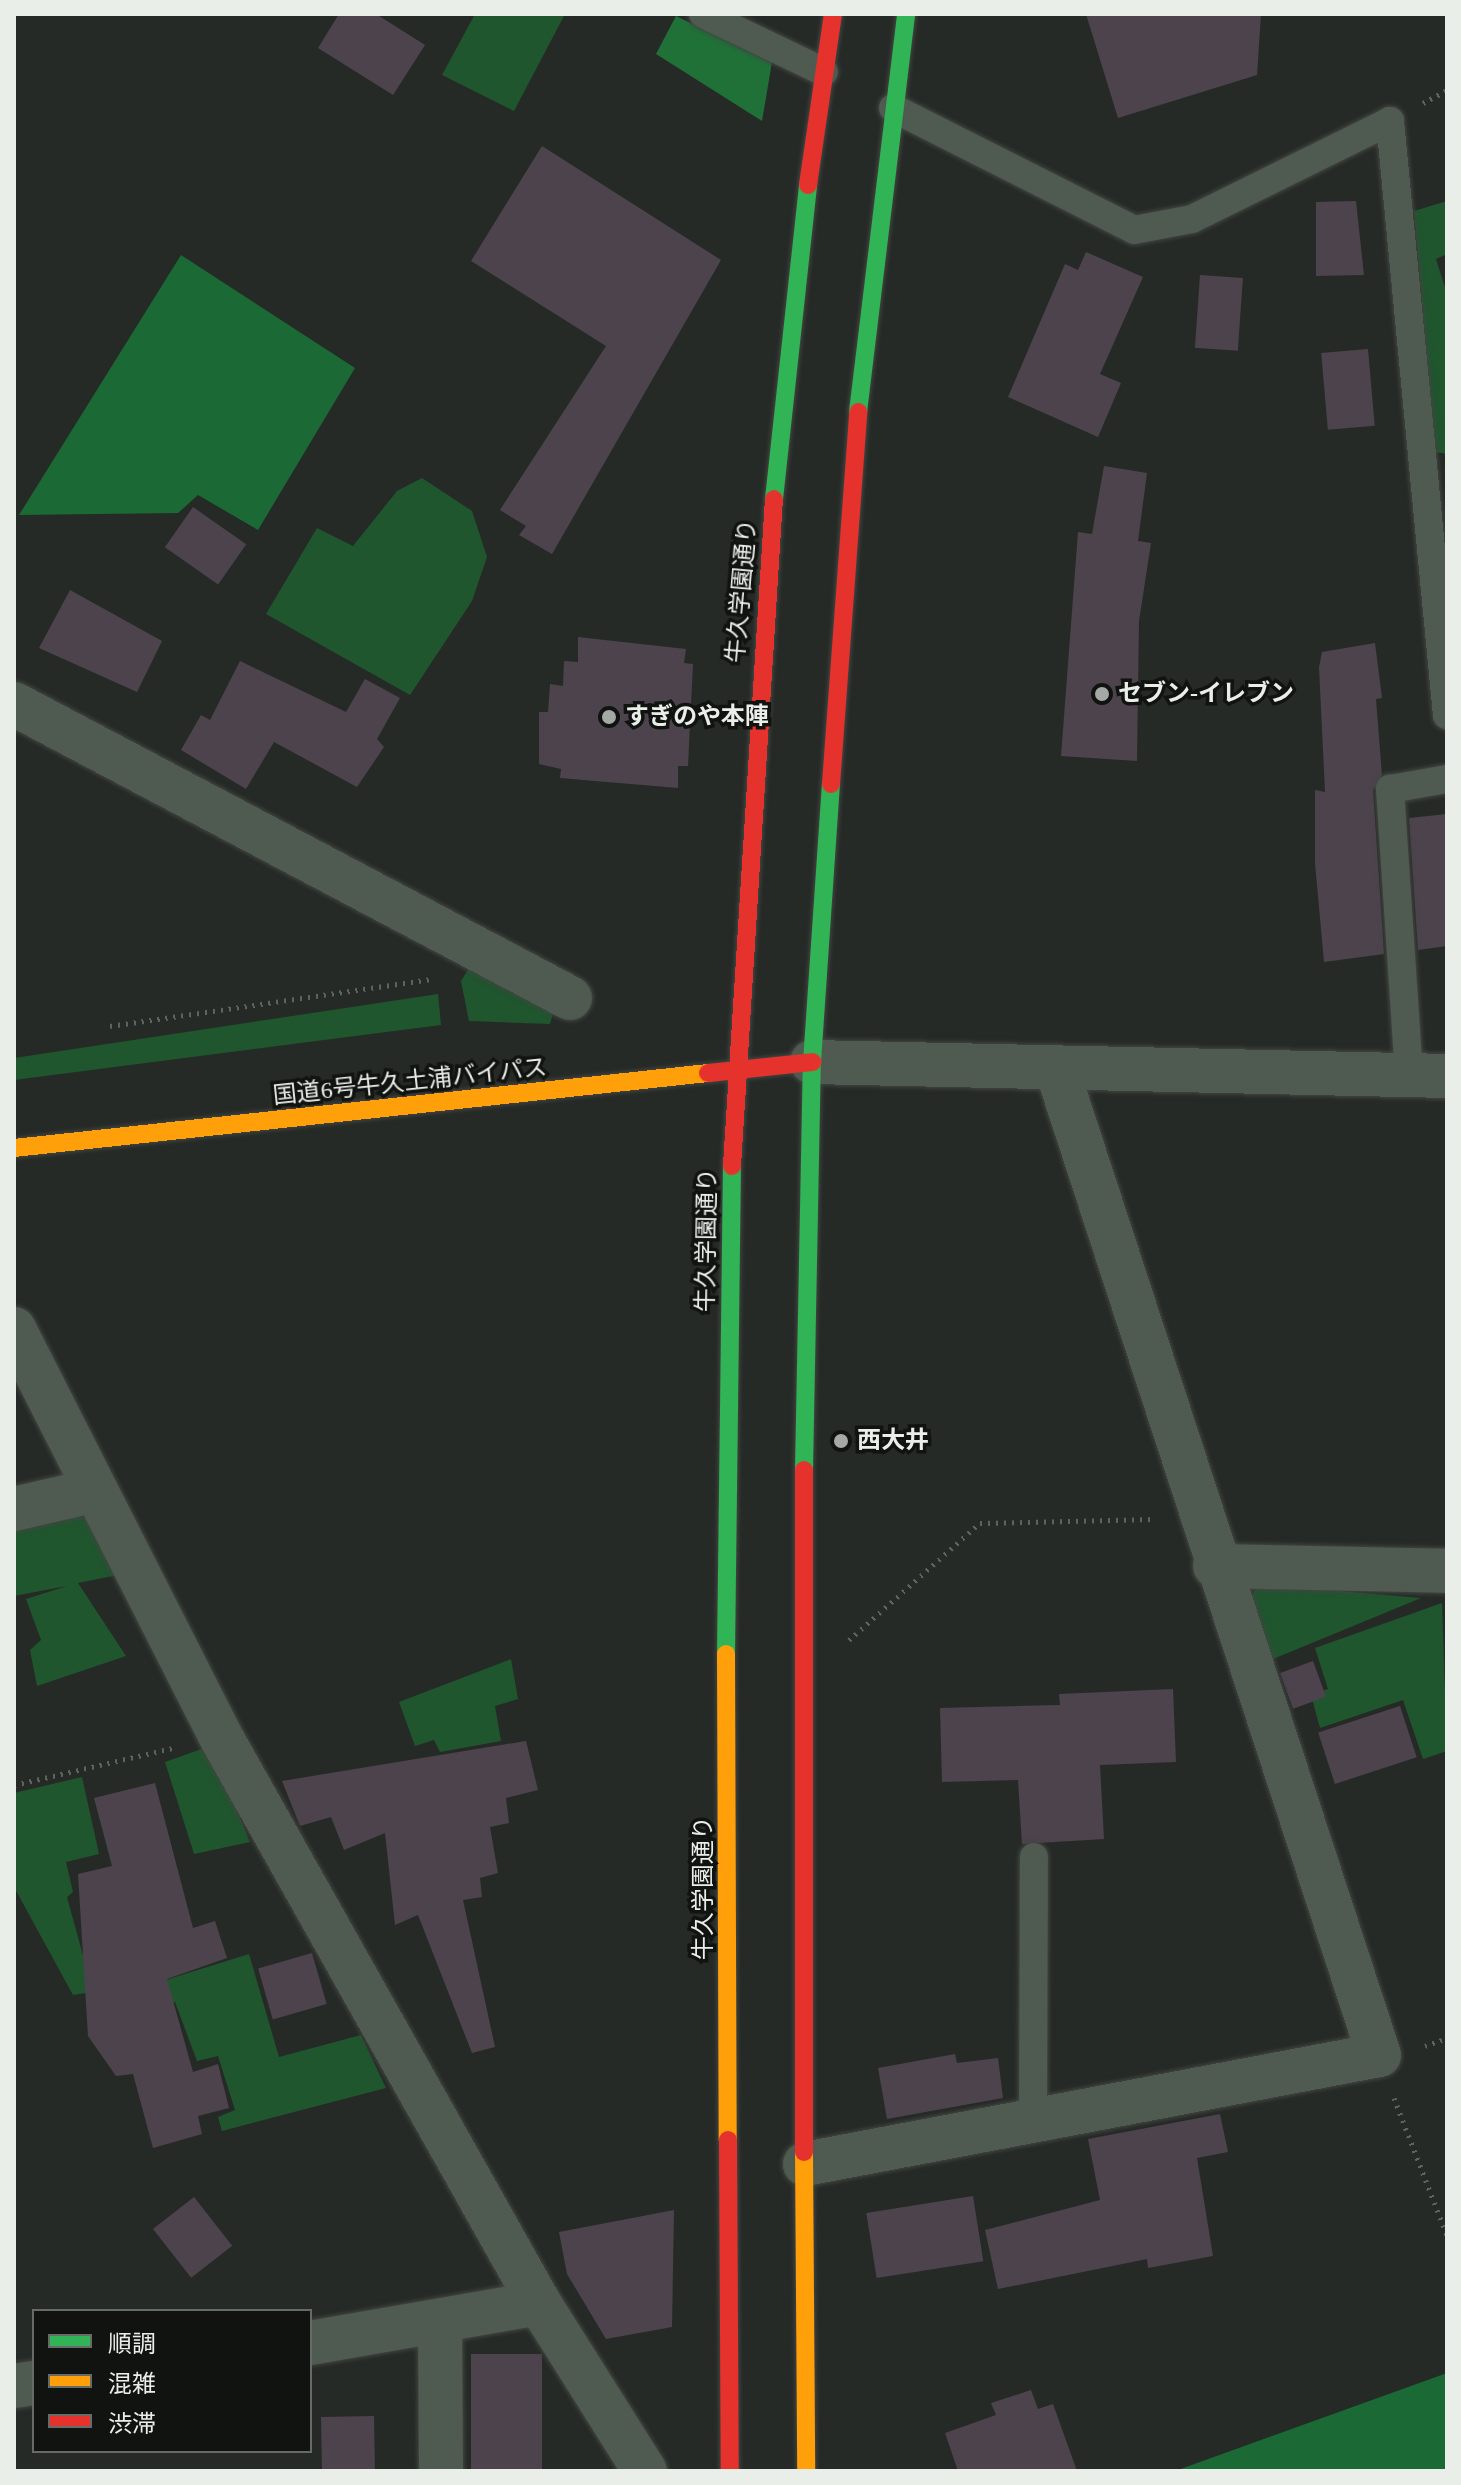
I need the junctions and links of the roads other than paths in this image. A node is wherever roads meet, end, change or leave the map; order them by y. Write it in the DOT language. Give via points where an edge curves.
graph roads {
  1 [pos="703,14"];
  2 [pos="833,14"];
  3 [pos="906,14"];
  4 [pos="824,72"];
  5 [pos="893,108"];
  6 [pos="14,704"];
  7 [pos="1447,715"];
  8 [pos="1447,779"];
  9 [pos="570,998"];
  10 [pos="812,1062"];
  11 [pos="733,1069"];
  12 [pos="1057,1070"];
  13 [pos="1428,1076"];
  14 [pos="14,1148"];
  15 [pos="14,1329"];
  16 [pos="92,1491"];
  17 [pos="14,1509"];
  18 [pos="1215,1566"];
  19 [pos="1447,1571"];
  20 [pos="1034,1857"];
  21 [pos="1033,2122"];
  22 [pos="805,2164"];
  23 [pos="539,2303"];
  24 [pos="440,2324"];
  25 [pos="312,2343"];
  26 [pos="441,2471"];
  27 [pos="645,2471"];
  28 [pos="730,2471"];
  29 [pos="806,2471"];
  1 -- 4 [label="lane"];
  2 -- 4 [label="highway, 牛久学園通り"];
  3 -- 5 [label="highway"];
  4 -- 11 [label="highway, 牛久学園通り" via="797,262 762,628"];
  5 -- 7 [label="lane" via="1134,230 1192,219 1390,121"];
  5 -- 10 [label="highway" via="854,444"];
  6 -- 9 [label="street"];
  8 -- 13 [label="lane" via="1390,789"];
  10 -- 11 [label="highway, 国道6号牛久土浦バイパス"];
  10 -- 12 [label="street"];
  10 -- 22 [label="highway" via="801,1604"];
  11 -- 14 [label="highway, 国道6号牛久土浦バイパス"];
  11 -- 28 [label="highway, 牛久学園通り" via="726,1626"];
  12 -- 13 [label="street"];
  12 -- 18 [label="street"];
  15 -- 16 [label="street"];
  16 -- 17 [label="street"];
  16 -- 23 [label="street" via="221,1737"];
  18 -- 19 [label="street"];
  18 -- 21 [label="street" via="1379,2055"];
  20 -- 21 [label="lane"];
  21 -- 22 [label="street"];
  22 -- 29 [label="highway"];
  23 -- 24 [label="street"];
  23 -- 27 [label="street"];
  24 -- 25 [label="street"];
  24 -- 26 [label="street"];
}
